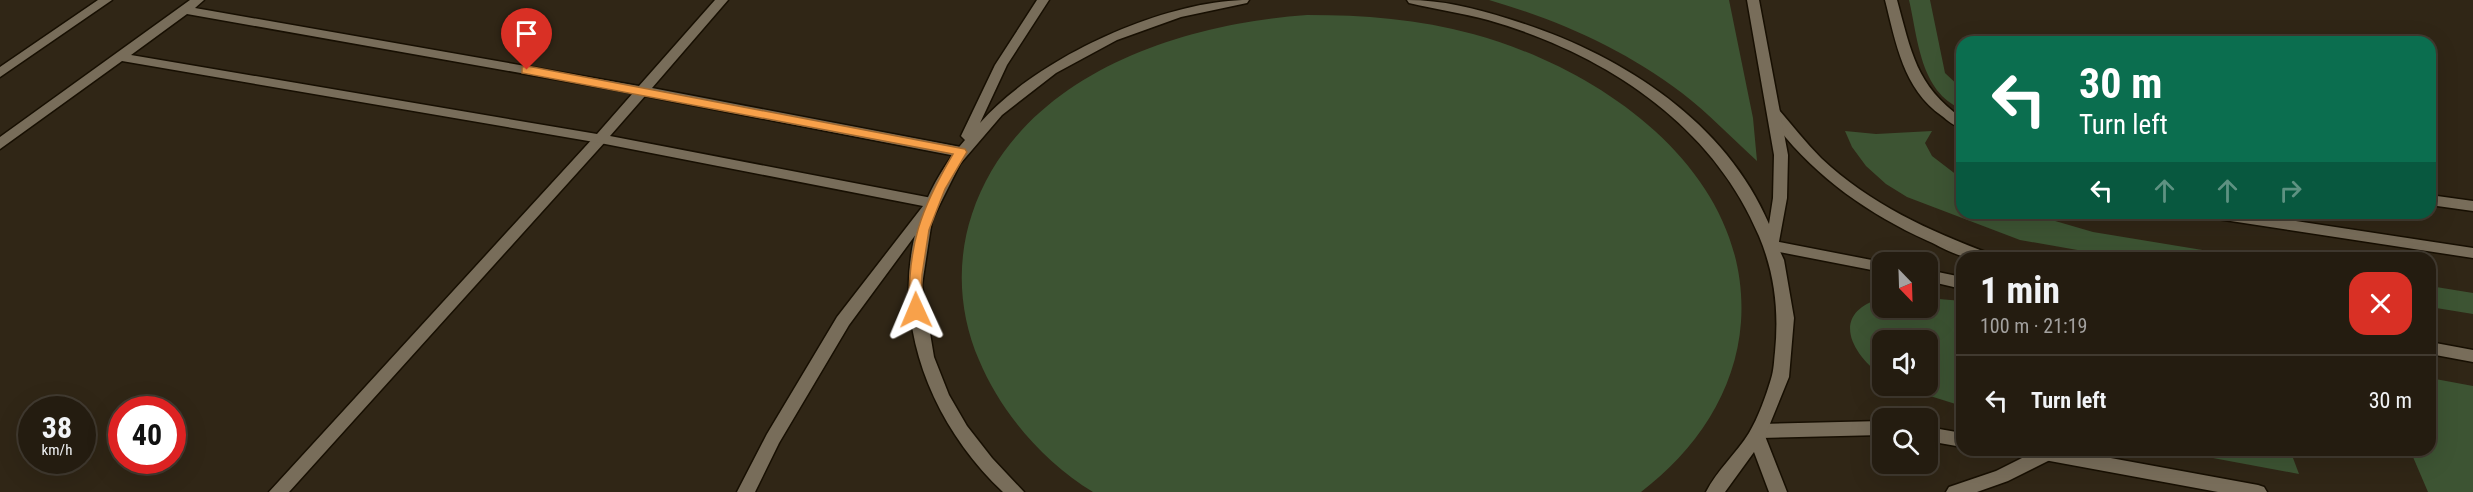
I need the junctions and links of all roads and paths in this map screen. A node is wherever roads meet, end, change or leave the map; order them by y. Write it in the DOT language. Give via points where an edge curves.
graph roads {
  1 [pos="106,0"];
  2 [pos="198,0"];
  3 [pos="722,0"];
  4 [pos="1044,0"];
  5 [pos="1243,0"];
  6 [pos="1413,0"];
  7 [pos="1753,0"];
  8 [pos="1891,0"];
  9 [pos="185,10"];
  10 [pos="120,57"];
  11 [pos="0,73"];
  12 [pos="643,91"];
  13 [pos="1774,113"];
  14 [pos="1956,120"];
  15 [pos="600,139"];
  16 [pos="0,144"];
  17 [pos="962,150"];
  18 [pos="2436,201"];
  19 [pos="931,205"];
  20 [pos="2473,206"];
  21 [pos="2250,219"];
  22 [pos="1773,245"];
  23 [pos="1971,252"];
  24 [pos="2473,253"];
  25 [pos="1872,265"];
  26 [pos="1938,278"];
  27 [pos="1956,282"];
  28 [pos="2436,349"];
  29 [pos="2473,356"];
  30 [pos="1872,429"];
  31 [pos="1759,434"];
  32 [pos="1938,436"];
  33 [pos="1956,439"];
  34 [pos="2042,456"];
  35 [pos="2064,456"];
  36 [pos="278,492"];
  37 [pos="746,492"];
  38 [pos="1015,492"];
  39 [pos="1715,492"];
  40 [pos="1778,492"];
  41 [pos="1955,492"];
  42 [pos="2258,492"];
  1 -- 11 [label="street"];
  2 -- 9 [label="street"];
  3 -- 12 [label="street"];
  4 -- 17 [label="street" via="993,78"];
  5 -- 17 [label="street" via="1168,16 1060,62 1006,101"];
  6 -- 22 [label="street" via="1475,12 1534,30 1591,56 1644,87 1691,124 1725,160 1748,192"];
  7 -- 13 [label="street"];
  8 -- 14 [label="street" via="1916,85 1933,104"];
  9 -- 10 [label="street"];
  9 -- 12 [label="street"];
  10 -- 15 [label="street"];
  10 -- 16 [label="street"];
  12 -- 15 [label="street"];
  12 -- 17 [label="street"];
  13 -- 22 [label="street" via="1781,155"];
  13 -- 23 [label="street" via="1815,161 1871,206 1903,225"];
  15 -- 19 [label="street"];
  15 -- 36 [label="street"];
  17 -- 19 [label="street"];
  18 -- 20 [label="street"];
  19 -- 37 [label="street" via="843,321"];
  19 -- 38 [label="street" via="915,275 922,346 953,419 988,466"];
  21 -- 24 [label="street"];
  22 -- 25 [label="street"];
  22 -- 31 [label="street" via="1785,290 1787,337 1779,384"];
  26 -- 27 [label="street"];
  28 -- 29 [label="street"];
  30 -- 31 [label="street"];
  31 -- 39 [label="street"];
  31 -- 40 [label="street"];
  32 -- 33 [label="street"];
  34 -- 41 [label="street" via="2002,476"];
  35 -- 42 [label="street"];
}
